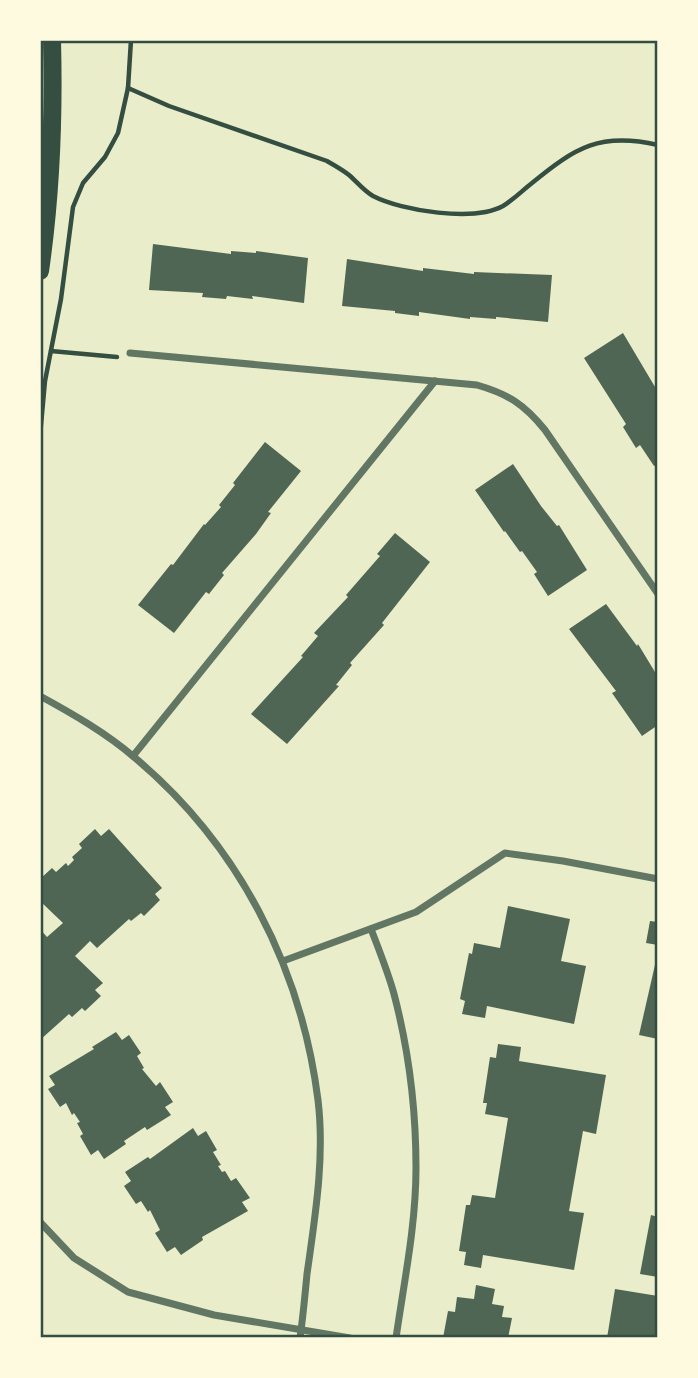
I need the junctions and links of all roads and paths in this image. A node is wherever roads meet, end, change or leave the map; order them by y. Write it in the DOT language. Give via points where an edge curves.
graph roads {
  1 [pos="52,40"];
  2 [pos="131,40"];
  3 [pos="128,88"];
  4 [pos="658,145"];
  5 [pos="40,271"];
  6 [pos="51,351"];
  7 [pos="134,353"];
  8 [pos="435,381"];
  9 [pos="40,436"];
  10 [pos="658,594"];
  11 [pos="40,696"];
  12 [pos="133,756"];
  13 [pos="658,879"];
  14 [pos="372,929"];
  15 [pos="283,961"];
  16 [pos="40,1222"];
  17 [pos="300,1334"];
  18 [pos="350,1338"];
  19 [pos="397,1338"];
  1 -- 5 [label="main road" via="51,148"];
  2 -- 3 [label="path"];
  3 -- 4 [label="path" via="327,161 372,195 397,206 439,212 476,214 502,207 564,157 591,145 635,140"];
  3 -- 6 [label="path" via="113,145 83,183 73,206"];
  6 -- 7 [label="path" via="125,357"];
  6 -- 9 [label="path"];
  7 -- 8 [label="street"];
  8 -- 10 [label="street" via="497,391 532,414"];
  8 -- 12 [label="street"];
  11 -- 12 [label="street"];
  12 -- 15 [label="street" via="173,792 240,875"];
  13 -- 14 [label="street" via="505,853 416,912"];
  14 -- 15 [label="street"];
  14 -- 19 [label="street" via="394,993 414,1111 413,1210"];
  15 -- 17 [label="street" via="298,1002 318,1101 317,1205"];
  16 -- 17 [label="street" via="74,1258 128,1292"];
  17 -- 18 [label="street"];
}
